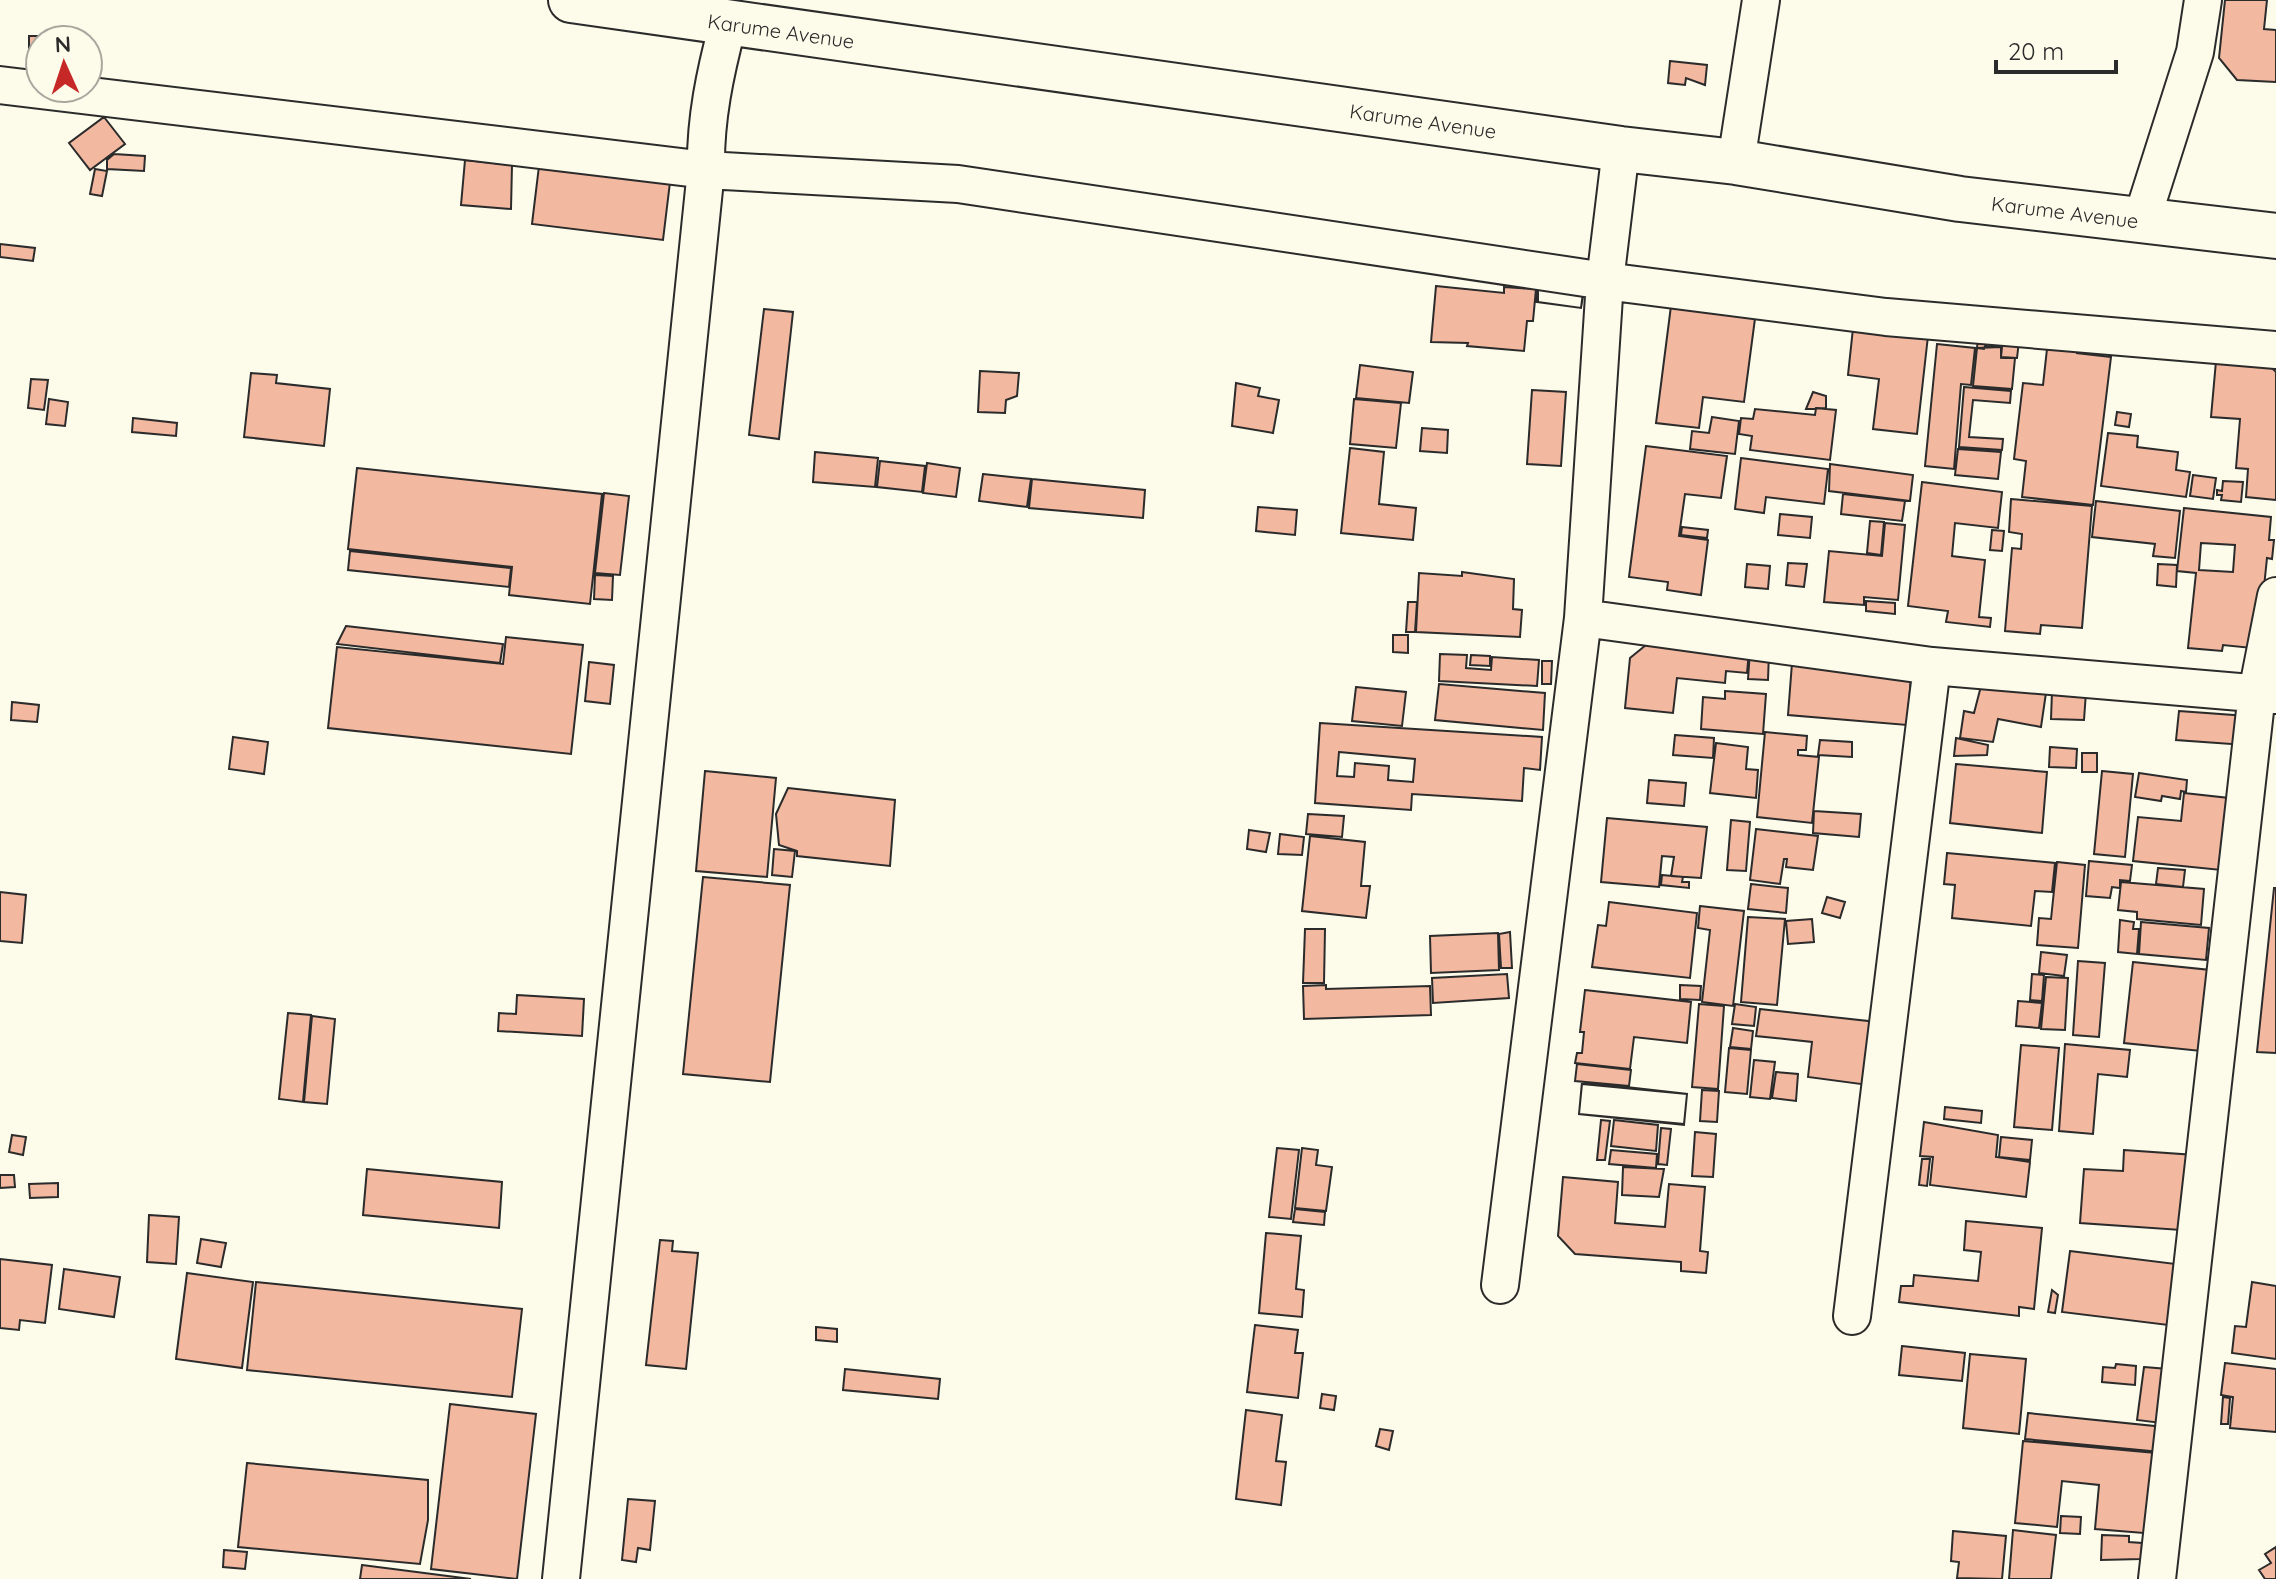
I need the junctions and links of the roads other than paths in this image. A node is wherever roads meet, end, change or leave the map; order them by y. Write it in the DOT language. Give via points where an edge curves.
graph roads {
  1 [pos="571,0"];
  2 [pos="1761,0"];
  3 [pos="2203,0"];
  4 [pos="728,24"];
  5 [pos="0,85"];
  6 [pos="706,156"];
  7 [pos="1736,162"];
  8 [pos="1619,165"];
  9 [pos="2141,222"];
  10 [pos="2276,236"];
  11 [pos="1605,281"];
  12 [pos="2276,350"];
  13 [pos="2276,596"];
  14 [pos="1583,618"];
  15 [pos="1932,666"];
  16 [pos="2267,694"];
  17 [pos="1500,1285"];
  18 [pos="1852,1316"];
  19 [pos="561,1579"];
  20 [pos="2157,1579"];
  1 -- 4 [label="main road, Karume Avenue"];
  2 -- 7 [label="street"];
  3 -- 9 [label="street" via="2195,52"];
  4 -- 6 [label="street" via="714,75"];
  4 -- 8 [label="main road, Karume Avenue"];
  5 -- 6 [label="street"];
  6 -- 11 [label="street" via="958,184"];
  6 -- 19 [label="street"];
  7 -- 8 [label="main road, Karume Avenue"];
  7 -- 9 [label="main road, Karume Avenue"];
  8 -- 11 [label="street"];
  9 -- 10 [label="main road, Karume Avenue"];
  11 -- 12 [label="street" via="1886,317"];
  11 -- 14 [label="street"];
  13 -- 16 [label="street"];
  14 -- 15 [label="street"];
  14 -- 17 [label="street"];
  15 -- 16 [label="street"];
  15 -- 18 [label="street"];
  16 -- 20 [label="street"];
}
